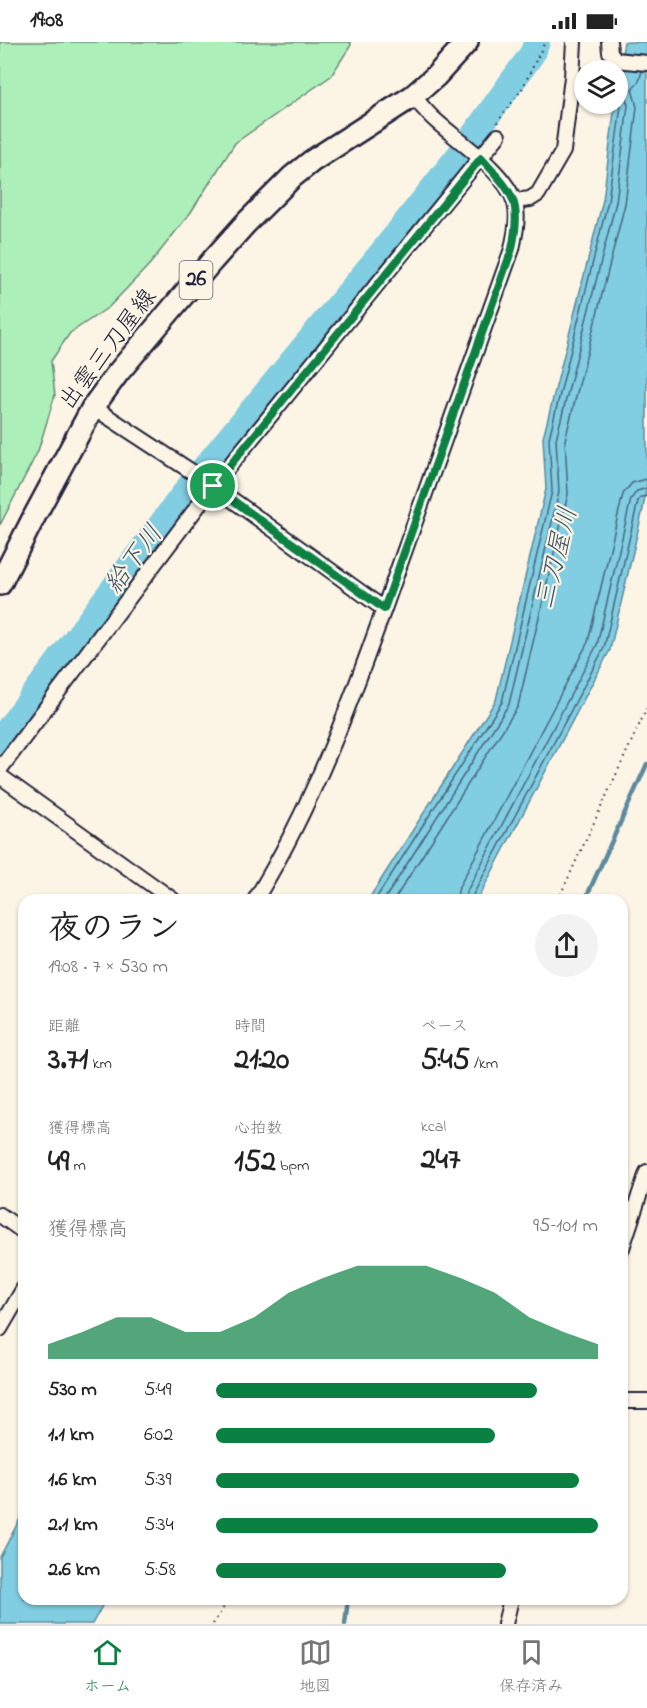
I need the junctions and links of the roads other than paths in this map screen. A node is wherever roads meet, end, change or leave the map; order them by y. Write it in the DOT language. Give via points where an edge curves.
graph roads {
  1 [pos="467,42"];
  2 [pos="574,42"];
  3 [pos="609,42"];
  4 [pos="647,63"];
  5 [pos="413,96"];
  6 [pos="494,140"];
  7 [pos="479,156"];
  8 [pos="515,201"];
  9 [pos="93,407"];
  10 [pos="211,484"];
  11 [pos="0,584"];
  12 [pos="384,609"];
  13 [pos="0,769"];
  14 [pos="0,776"];
  15 [pos="165,894"];
  16 [pos="258,894"];
  17 [pos="647,1172"];
  18 [pos="0,1215"];
  19 [pos="18,1228"];
  20 [pos="628,1230"];
  21 [pos="18,1298"];
  22 [pos="0,1329"];
  23 [pos="628,1401"];
  24 [pos="647,1401"];
  25 [pos="510,1605"];
  26 [pos="505,1624"];
  1 -- 5 [label="main road, 出雲三刀屋線 / 26"];
  2 -- 8 [label="street" via="563,151 538,194"];
  3 -- 4 [label="street" via="611,55 619,62"];
  5 -- 7 [label="street"];
  5 -- 9 [label="main road, 出雲三刀屋線 / 26" via="312,161 270,198 191,286"];
  6 -- 7 [label="street"];
  7 -- 8 [label="street"];
  7 -- 10 [label="street"];
  8 -- 12 [label="street" via="512,249"];
  9 -- 10 [label="street"];
  9 -- 11 [label="main road, 出雲三刀屋線 / 26"];
  10 -- 12 [label="street"];
  10 -- 13 [label="street"];
  12 -- 16 [label="street" via="316,784"];
  14 -- 15 [label="street"];
  17 -- 20 [label="street"];
  18 -- 19 [label="street"];
  21 -- 22 [label="street"];
  23 -- 24 [label="street"];
  25 -- 26 [label="street"];
}
